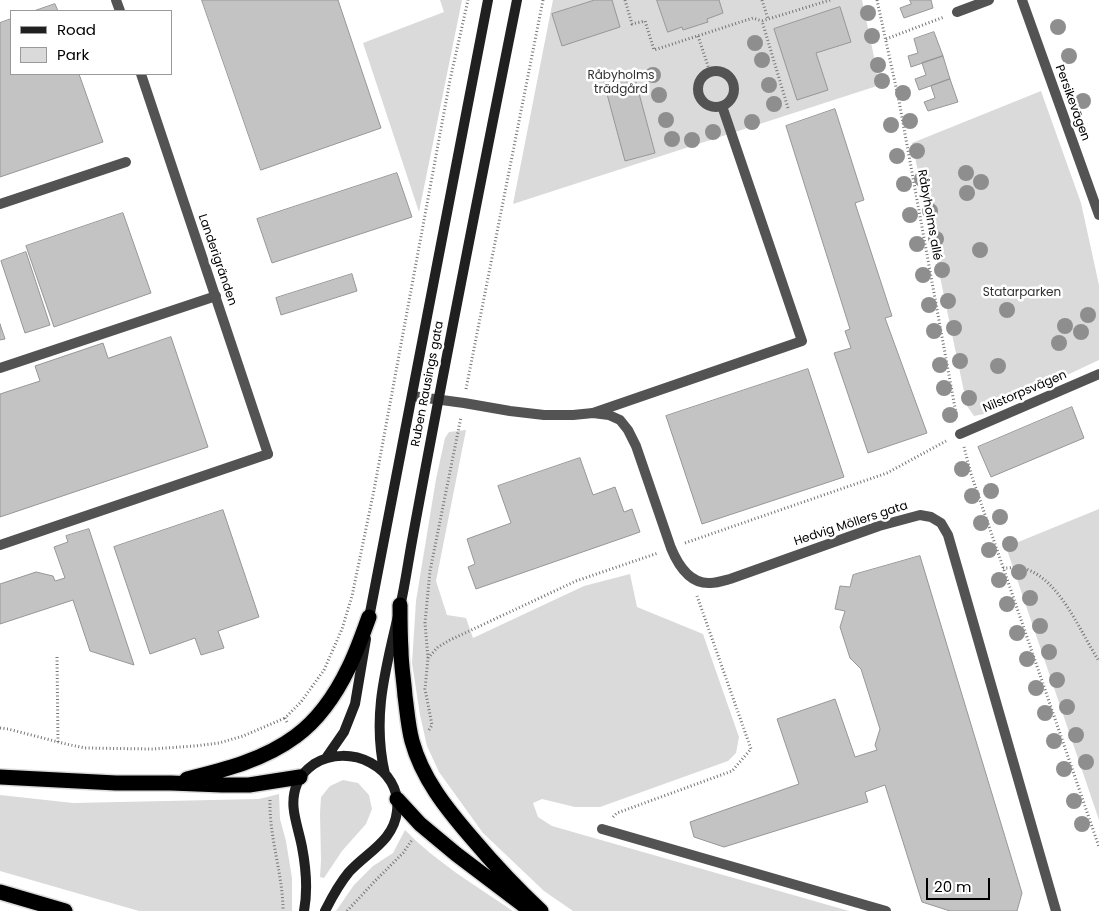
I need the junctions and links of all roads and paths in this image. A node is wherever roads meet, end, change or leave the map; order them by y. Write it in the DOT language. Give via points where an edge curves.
graph roads {
  1 [pos="468,0"];
  2 [pos="488,0"];
  3 [pos="517,0"];
  4 [pos="543,0"];
  5 [pos="625,0"];
  6 [pos="762,0"];
  7 [pos="830,0"];
  8 [pos="877,0"];
  9 [pos="990,0"];
  10 [pos="1022,0"];
  11 [pos="957,12"];
  12 [pos="768,19"];
  13 [pos="762,21"];
  14 [pos="698,36"];
  15 [pos="886,38"];
  16 [pos="710,72"];
  17 [pos="141,75"];
  18 [pos="722,106"];
  19 [pos="788,108"];
  20 [pos="126,162"];
  21 [pos="0,204"];
  22 [pos="1099,215"];
  23 [pos="216,296"];
  24 [pos="0,368"];
  25 [pos="1099,374"];
  26 [pos="412,396"];
  27 [pos="438,399"];
  28 [pos="464,403"];
  29 [pos="593,412"];
  30 [pos="960,434"];
  31 [pos="0,546"];
  32 [pos="671,548"];
  33 [pos="1003,568"];
  34 [pos="690,577"];
  35 [pos="400,605"];
  36 [pos="369,617"];
  37 [pos="57,657"];
  38 [pos="428,658"];
  39 [pos="1099,661"];
  40 [pos="284,718"];
  41 [pos="0,728"];
  42 [pos="297,735"];
  43 [pos="412,740"];
  44 [pos="58,742"];
  45 [pos="326,758"];
  46 [pos="385,774"];
  47 [pos="0,777"];
  48 [pos="300,777"];
  49 [pos="273,782"];
  50 [pos="171,783"];
  51 [pos="397,799"];
  52 [pos="602,829"];
  53 [pos="1099,847"];
  54 [pos="0,892"];
  55 [pos="65,911"];
  56 [pos="283,911"];
  57 [pos="304,911"];
  58 [pos="325,911"];
  59 [pos="531,911"];
  60 [pos="541,911"];
  61 [pos="886,911"];
  62 [pos="1056,911"];
  1 -- 40 [label="path" via="352,596 324,670 301,702"];
  2 -- 26 [label="main road, Ruben Rausings gata"];
  3 -- 27 [label="main road, Ruben Rausings gata"];
  4 -- 28 [label="path"];
  5 -- 14 [label="path" via="632,24 645,21 654,50"];
  6 -- 12 [label="path"];
  7 -- 12 [label="path"];
  8 -- 15 [label="path, Råbyholms allé"];
  9 -- 11 [label="street"];
  10 -- 22 [label="street, Persikevägen"];
  11 -- 15 [label="path"];
  12 -- 13 [label="path"];
  13 -- 14 [label="path" via="753,18"];
  13 -- 19 [label="path"];
  14 -- 16 [label="path"];
  15 -- 30 [label="path, Råbyholms allé"];
  16 -- 18 [label="street" via="700,81 699,95 708,106"];
  16 -- 18 [label="street" via="724,73 734,83 733,97"];
  17 -- 23 [label="street, Landerigränden"];
  18 -- 29 [label="street" via="802,341"];
  20 -- 21 [label="street"];
  23 -- 24 [label="street"];
  23 -- 31 [label="street, Landerigränden" via="268,454"];
  25 -- 30 [label="street, Nilstorpsvägen"];
  26 -- 27 [label="street"];
  26 -- 36 [label="main road, Ruben Rausings gata"];
  27 -- 28 [label="street"];
  27 -- 35 [label="main road, Ruben Rausings gata"];
  28 -- 29 [label="street" via="544,415"];
  28 -- 38 [label="path" via="430,570 425,623"];
  29 -- 32 [label="street" via="620,420 628,430"];
  30 -- 32 [label="path" via="888,472"];
  30 -- 33 [label="path, Råbyholms allé"];
  32 -- 34 [label="street"];
  32 -- 38 [label="path" via="576,581 450,640"];
  33 -- 39 [label="path" via="1026,569 1054,589 1064,600"];
  33 -- 53 [label="path, Råbyholms allé"];
  34 -- 52 [label="path" via="751,749 732,771 617,813"];
  34 -- 62 [label="street, Hedvig Möllers gata" via="702,583 716,583 879,526 920,515 942,523"];
  35 -- 43 [label="highway" via="401,650"];
  35 -- 46 [label="main road, Ruben Rausings gata" via="380,706 379,739"];
  36 -- 42 [label="highway" via="338,687"];
  36 -- 45 [label="main road, Ruben Rausings gata" via="355,704 344,732"];
  37 -- 44 [label="path"];
  38 -- 43 [label="path" via="425,689 432,725 425,734"];
  40 -- 42 [label="path"];
  40 -- 44 [label="path" via="243,736 195,746 85,748"];
  41 -- 44 [label="path"];
  42 -- 50 [label="highway" via="242,763"];
  43 -- 60 [label="highway" via="417,757 442,803"];
  45 -- 46 [label="main road" via="358,757"];
  45 -- 48 [label="main road"];
  46 -- 51 [label="main road"];
  47 -- 50 [label="highway"];
  48 -- 49 [label="highway"];
  48 -- 57 [label="main road" via="293,805 304,859"];
  49 -- 50 [label="highway" via="222,786"];
  49 -- 56 [label="path" via="269,813"];
  51 -- 58 [label="main road" via="391,831 348,873"];
  51 -- 59 [label="highway" via="420,824"];
  52 -- 61 [label="street"];
  54 -- 55 [label="highway"];
}
